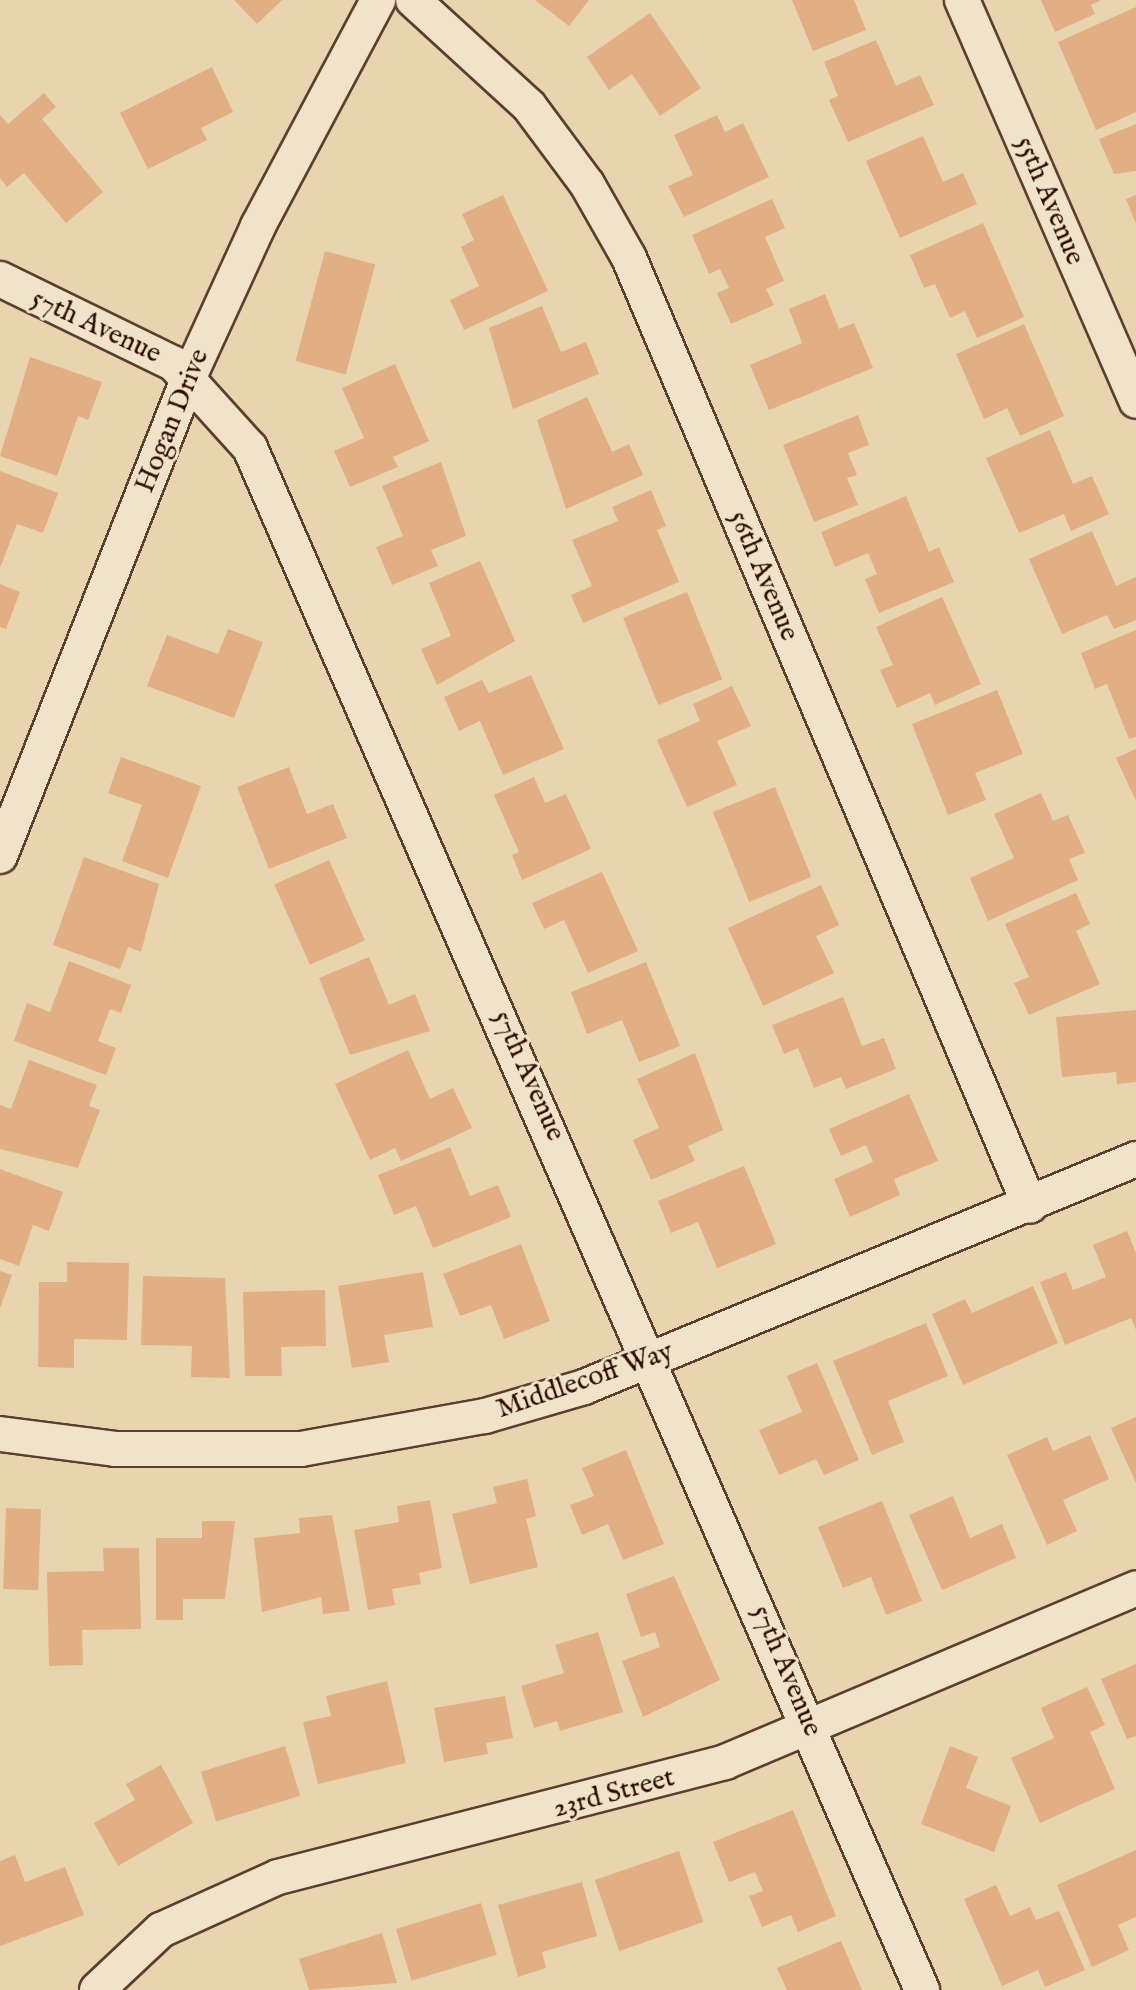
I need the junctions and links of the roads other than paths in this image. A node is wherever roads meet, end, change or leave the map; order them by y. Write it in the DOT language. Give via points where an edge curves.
graph roads {
  1 [pos="378,0"];
  2 [pos="413,0"];
  3 [pos="962,0"];
  4 [pos="0,279"];
  5 [pos="189,377"];
  6 [pos="1136,401"];
  7 [pos="0,856"];
  8 [pos="1136,1159"];
  9 [pos="1030,1206"];
  10 [pos="652,1359"];
  11 [pos="0,1434"];
  12 [pos="1136,1588"];
  13 [pos="811,1729"];
  14 [pos="97,1990"];
  15 [pos="922,1990"];
  1 -- 5 [label="street, Hogan Drive" via="258,226"];
  2 -- 9 [label="street, 56th Avenue" via="529,106 587,184 629,258"];
  3 -- 6 [label="street, 55th Avenue"];
  4 -- 5 [label="street, 57th Avenue" via="139,342"];
  5 -- 7 [label="street, Hogan Drive"];
  5 -- 10 [label="street, 57th Avenue" via="227,417 270,485"];
  8 -- 9 [label="street, Middlecoff Way"];
  9 -- 10 [label="street, Middlecoff Way"];
  10 -- 11 [label="street, Middlecoff Way" via="485,1416 301,1449 115,1449"];
  10 -- 13 [label="street, 57th Avenue"];
  12 -- 13 [label="street, 23rd Street"];
  13 -- 14 [label="street, 23rd Street" via="595,1801 278,1877 161,1930"];
  13 -- 15 [label="street, 57th Avenue"];
}
